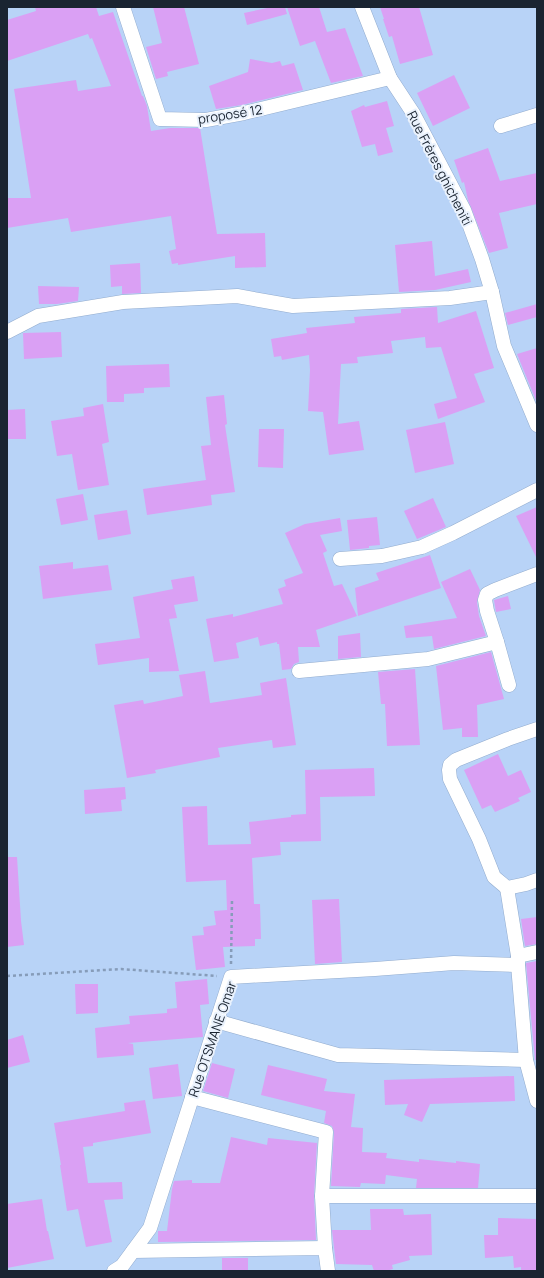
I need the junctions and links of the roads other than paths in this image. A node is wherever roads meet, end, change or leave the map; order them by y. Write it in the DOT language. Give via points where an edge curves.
graph roads {
  1 [pos="123,7"];
  2 [pos="362,7"];
  3 [pos="390,78"];
  4 [pos="537,115"];
  5 [pos="500,126"];
  6 [pos="492,292"];
  7 [pos="7,332"];
  8 [pos="537,425"];
  9 [pos="537,490"];
  10 [pos="340,559"];
  11 [pos="537,574"];
  12 [pos="497,642"];
  13 [pos="299,671"];
  14 [pos="509,685"];
  15 [pos="537,730"];
  16 [pos="537,880"];
  17 [pos="506,888"];
  18 [pos="537,952"];
  19 [pos="518,960"];
  20 [pos="216,1021"];
  21 [pos="526,1060"];
  22 [pos="192,1097"];
  23 [pos="537,1101"];
  24 [pos="322,1196"];
  25 [pos="537,1196"];
  26 [pos="325,1248"];
  27 [pos="133,1251"];
  28 [pos="114,1271"];
  29 [pos="328,1271"];
  1 -- 3 [label="street, proposé 12" via="160,119 206,120"];
  2 -- 3 [label="street, Rue Frères ghicheniti"];
  3 -- 6 [label="street, Rue Frères ghicheniti" via="413,112 464,210"];
  4 -- 5 [label="street"];
  6 -- 7 [label="street" via="450,298 293,306 237,296 123,302 38,316"];
  6 -- 8 [label="street, Rue Frères ghicheniti" via="504,346"];
  9 -- 10 [label="street" via="422,547 382,556"];
  11 -- 12 [label="street" via="487,594 487,611"];
  12 -- 13 [label="street" via="428,659"];
  12 -- 14 [label="street"];
  15 -- 17 [label="street" via="508,739 450,764 450,779 494,877"];
  16 -- 17 [label="street"];
  17 -- 19 [label="street"];
  18 -- 19 [label="street, Rue OTSMANE Omar"];
  19 -- 20 [label="street, Rue OTSMANE Omar" via="231,977"];
  19 -- 21 [label="street"];
  20 -- 21 [label="street" via="338,1055"];
  20 -- 22 [label="street, Rue OTSMANE Omar"];
  21 -- 23 [label="street"];
  22 -- 24 [label="street" via="326,1132"];
  22 -- 27 [label="street, Rue OTSMANE Omar" via="150,1228"];
  24 -- 25 [label="street"];
  24 -- 26 [label="street"];
  26 -- 27 [label="street"];
  26 -- 29 [label="street"];
  27 -- 28 [label="street, Rue OTSMANE Omar" via="122,1266"];
}
